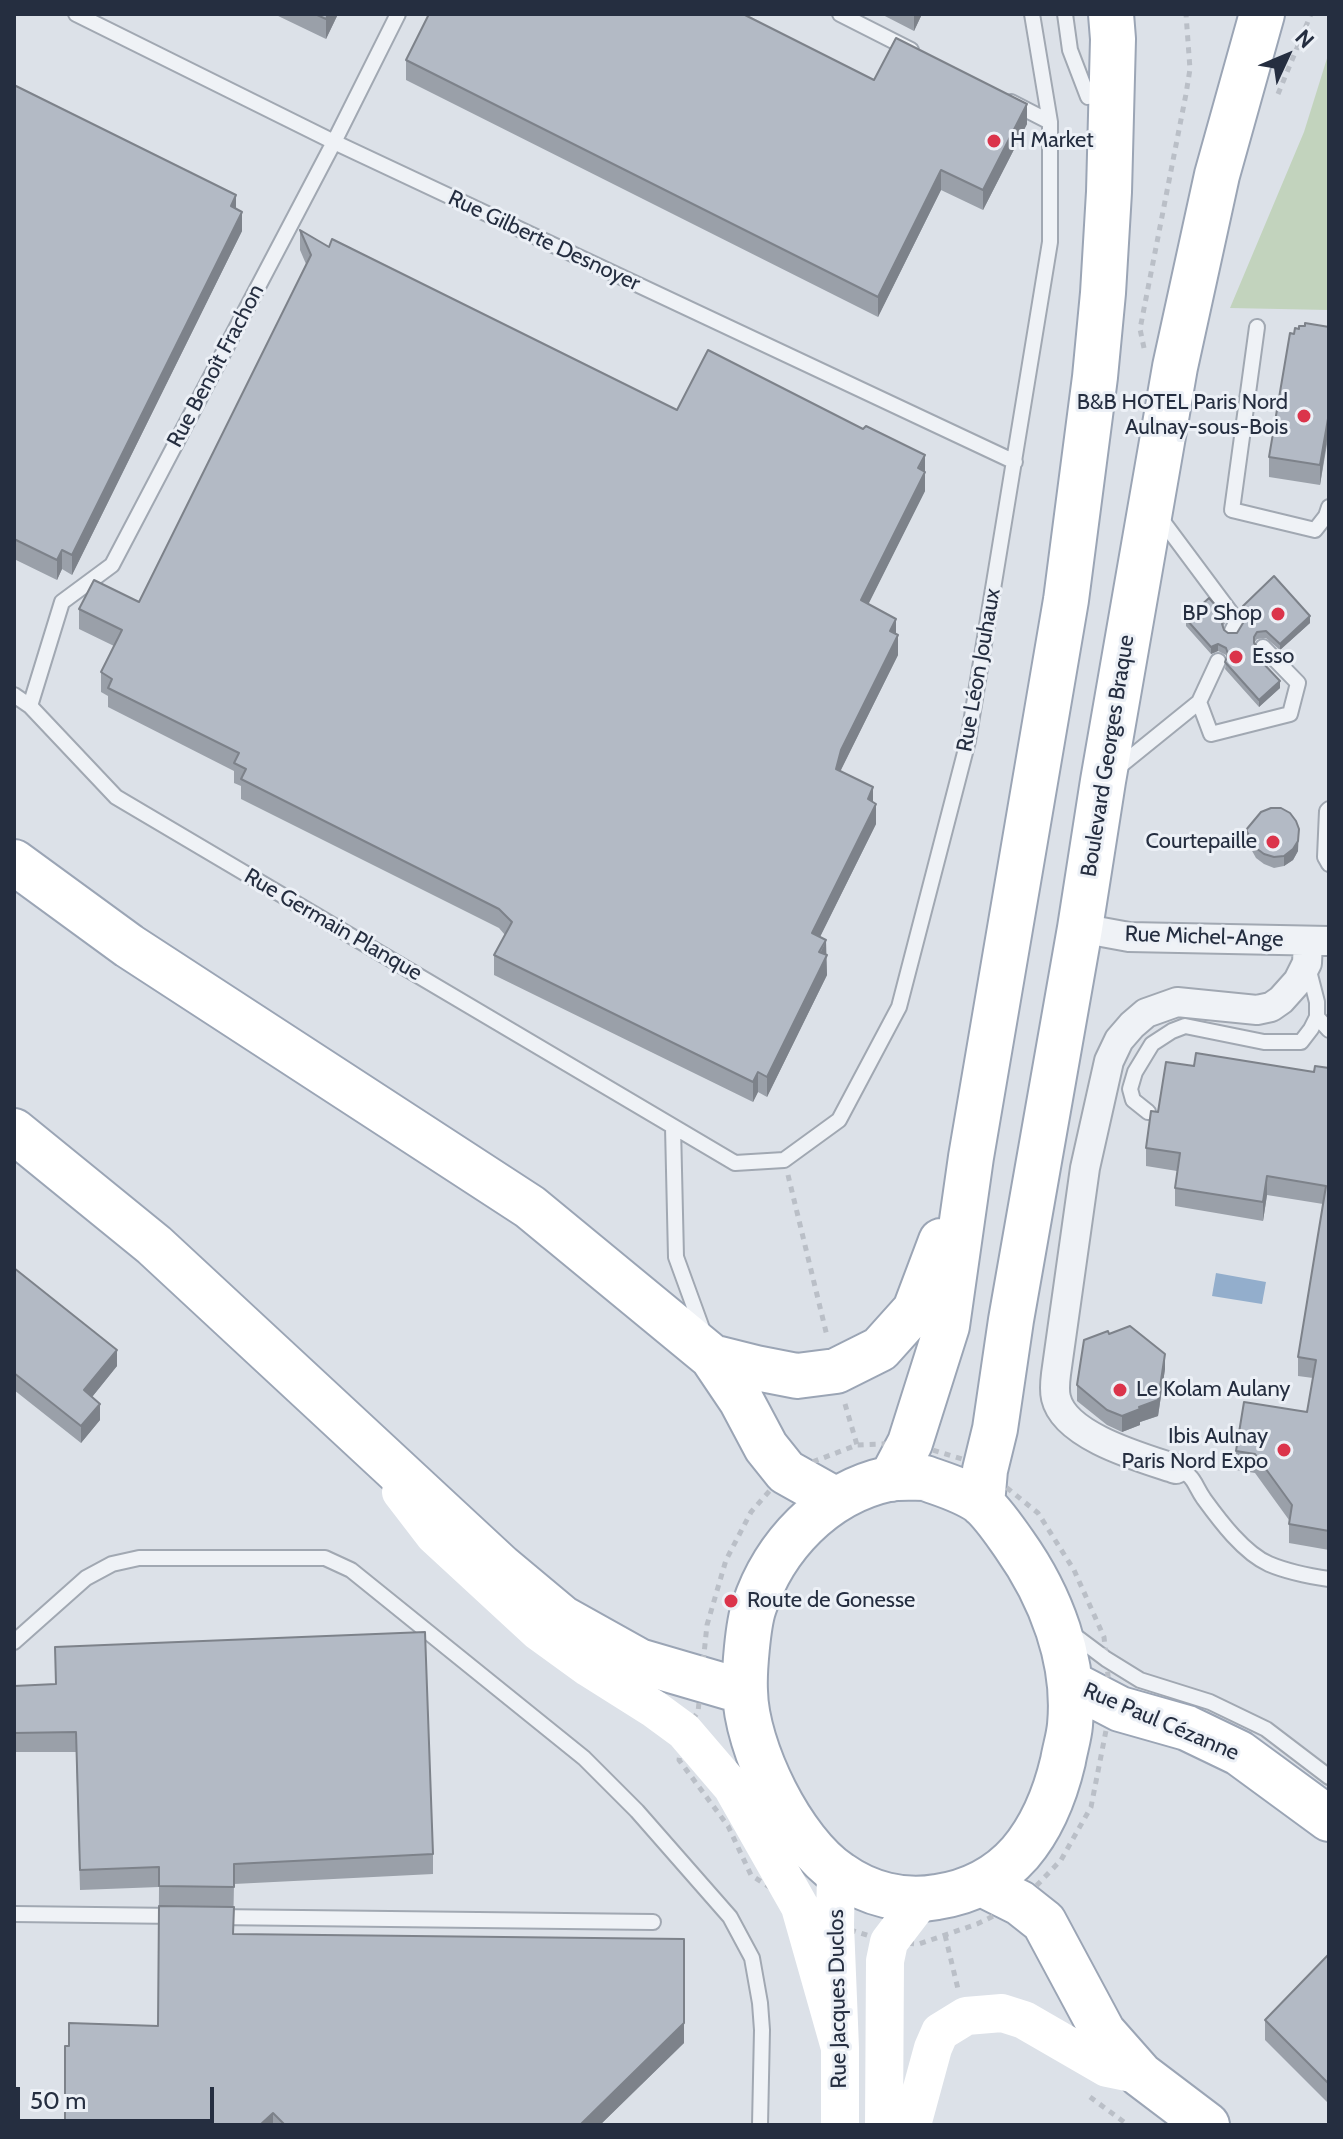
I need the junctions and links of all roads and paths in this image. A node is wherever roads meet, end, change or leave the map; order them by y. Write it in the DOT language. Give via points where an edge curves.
graph roads {
  1 [pos="76,14"];
  2 [pos="398,14"];
  3 [pos="840,14"];
  4 [pos="1032,14"];
  5 [pos="1065,14"];
  6 [pos="1081,14"];
  7 [pos="1111,14"];
  8 [pos="1186,14"];
  9 [pos="1262,14"];
  10 [pos="924,57"];
  11 [pos="994,93"];
  12 [pos="1088,97"];
  13 [pos="1050,122"];
  14 [pos="334,142"];
  15 [pos="1257,327"];
  16 [pos="1175,367"];
  17 [pos="1095,377"];
  18 [pos="1015,462"];
  19 [pos="1151,505"];
  20 [pos="1329,507"];
  21 [pos="1239,628"];
  22 [pos="1263,647"];
  23 [pos="1218,661"];
  24 [pos="14,695"];
  25 [pos="1199,702"];
  26 [pos="30,706"];
  27 [pos="1103,781"];
  28 [pos="1329,809"];
  29 [pos="14,862"];
  30 [pos="1329,864"];
  31 [pos="1080,928"];
  32 [pos="1315,948"];
  33 [pos="1317,1017"];
  34 [pos="1329,1030"];
  35 [pos="1148,1112"];
  36 [pos="673,1127"];
  37 [pos="14,1131"];
  38 [pos="971,1157"];
  39 [pos="784,1160"];
  40 [pos="712,1357"];
  41 [pos="836,1371"];
  42 [pos="350,1427"];
  43 [pos="857,1445"];
  44 [pos="900,1461"];
  45 [pos="1176,1469"];
  46 [pos="786,1472"];
  47 [pos="983,1487"];
  48 [pos="836,1500"];
  49 [pos="1329,1579"];
  50 [pos="1056,1623"];
  51 [pos="14,1642"];
  52 [pos="1106,1659"];
  53 [pos="701,1678"];
  54 [pos="1070,1683"];
  55 [pos="745,1692"];
  56 [pos="1111,1705"];
  57 [pos="684,1731"];
  58 [pos="1329,1777"];
  59 [pos="1329,1819"];
  60 [pos="836,1872"];
  61 [pos="982,1884"];
  62 [pos="1020,1903"];
  63 [pos="800,1907"];
  64 [pos="14,1914"];
  65 [pos="190,1916"];
  66 [pos="206,1917"];
  67 [pos="933,1918"];
  68 [pos="653,1922"];
  69 [pos="835,1925"];
  70 [pos="889,1942"];
  71 [pos="966,2016"];
  72 [pos="840,2048"];
  73 [pos="1141,2075"];
  74 [pos="760,2125"];
  75 [pos="840,2125"];
  76 [pos="884,2125"];
  77 [pos="912,2125"];
  78 [pos="1207,2125"];
  1 -- 14 [label="lane, Rue Gilberte Desnoyer"];
  2 -- 14 [label="lane, Rue Benoît Frachon"];
  3 -- 10 [label="lane"];
  4 -- 13 [label="lane, Rue Léon Jouhaux"];
  5 -- 12 [label="lane" via="1070,50"];
  6 -- 12 [label="main road"];
  7 -- 17 [label="main road" via="1109,192"];
  8 -- 16 [label="path" via="1190,69 1140,329 1153,361"];
  9 -- 16 [label="main road, Boulevard Georges Braque" via="1217,175"];
  11 -- 13 [label="lane"];
  12 -- 17 [label="main road" via="1080,323"];
  13 -- 18 [label="lane, Rue Léon Jouhaux" via="1050,242"];
  14 -- 18 [label="lane, Rue Gilberte Desnoyer"];
  14 -- 26 [label="lane, Rue Benoît Frachon" via="112,565 62,602"];
  15 -- 20 [label="lane" via="1232,510 1315,530"];
  16 -- 19 [label="main road, Boulevard Georges Braque"];
  17 -- 38 [label="main road" via="1066,600"];
  18 -- 39 [label="lane, Rue Léon Jouhaux" via="968,741 899,1007 839,1120"];
  19 -- 21 [label="lane"];
  19 -- 27 [label="main road, Boulevard Georges Braque"];
  22 -- 25 [label="lane" via="1298,683 1290,714 1211,734"];
  23 -- 25 [label="lane"];
  24 -- 26 [label="lane, Rue Germain Planque"];
  25 -- 27 [label="lane"];
  26 -- 36 [label="lane, Rue Germain Planque" via="116,797"];
  27 -- 31 [label="main road, Boulevard Georges Braque"];
  28 -- 30 [label="lane"];
  29 -- 40 [label="main road" via="129,946 530,1207"];
  31 -- 32 [label="street, Rue Michel-Ange" via="1129,937"];
  31 -- 47 [label="main road, Boulevard Georges Braque"];
  32 -- 33 [label="lane"];
  32 -- 45 [label="street" via="1298,981 1271,1007 1177,1002 1146,1013 1132,1025 1109,1061 1085,1168 1056,1401 1095,1439"];
  33 -- 34 [label="lane"];
  33 -- 35 [label="lane" via="1301,1042 1264,1042 1185,1026 1172,1031 1152,1044 1135,1072 1133,1100"];
  36 -- 39 [label="lane" via="735,1163"];
  36 -- 40 [label="lane" via="676,1257"];
  37 -- 42 [label="main road" via="154,1245"];
  38 -- 41 [label="main road" via="915,1310 880,1349"];
  38 -- 44 [label="main road" via="947,1326"];
  39 -- 41 [label="path"];
  40 -- 41 [label="main road" via="797,1376"];
  40 -- 46 [label="main road"];
  41 -- 43 [label="path"];
  42 -- 53 [label="main road" via="562,1618 639,1661"];
  42 -- 57 [label="main road" via="434,1535 538,1631"];
  43 -- 44 [label="path"];
  43 -- 46 [label="path"];
  44 -- 47 [label="main road" via="925,1478 960,1490"];
  44 -- 47 [label="path" via="972,1462"];
  44 -- 48 [label="main road"];
  45 -- 49 [label="lane" via="1188,1473 1237,1541 1265,1563"];
  46 -- 48 [label="main road"];
  46 -- 53 [label="path" via="751,1512 726,1560 707,1625"];
  47 -- 50 [label="main road"];
  47 -- 52 [label="path" via="1038,1513 1074,1570 1104,1637"];
  48 -- 55 [label="main road" via="775,1559 753,1609"];
  50 -- 52 [label="lane"];
  50 -- 54 [label="main road"];
  51 -- 74 [label="lane" via="86,1578 139,1558 325,1558 351,1570 584,1758 730,1917 752,1958 760,2003"];
  52 -- 56 [label="path"];
  52 -- 58 [label="lane" via="1140,1680 1210,1702 1266,1729"];
  53 -- 55 [label="main road"];
  53 -- 57 [label="path" via="698,1712"];
  54 -- 56 [label="main road, Rue Paul Cézanne"];
  54 -- 61 [label="main road" via="1070,1726 1058,1785 1035,1835 1006,1869"];
  55 -- 60 [label="main road" via="761,1763 789,1818"];
  56 -- 59 [label="main road, Rue Paul Cézanne" via="1187,1728 1239,1753"];
  56 -- 62 [label="path" via="1091,1807 1061,1860"];
  57 -- 63 [label="main road" via="732,1787"];
  57 -- 63 [label="path" via="679,1760 728,1826 751,1875"];
  60 -- 67 [label="main road"];
  60 -- 69 [label="main road, Rue Jacques Duclos"];
  61 -- 62 [label="main road"];
  61 -- 67 [label="main road" via="955,1894"];
  62 -- 67 [label="path" via="977,1924"];
  62 -- 73 [label="main road" via="1044,1922 1103,2032"];
  63 -- 69 [label="path"];
  63 -- 72 [label="main road"];
  64 -- 65 [label="lane"];
  66 -- 68 [label="lane"];
  67 -- 70 [label="main road"];
  67 -- 70 [label="path" via="919,1944"];
  67 -- 71 [label="path"];
  69 -- 70 [label="path"];
  69 -- 72 [label="main road, Rue Jacques Duclos"];
  70 -- 76 [label="main road, Rue Jacques Duclos"];
  71 -- 73 [label="main road" via="1002,2013 1024,2020 1107,2068"];
  71 -- 77 [label="main road" via="940,2032"];
  72 -- 75 [label="main road, Rue Jacques Duclos"];
  73 -- 78 [label="main road"];
}
